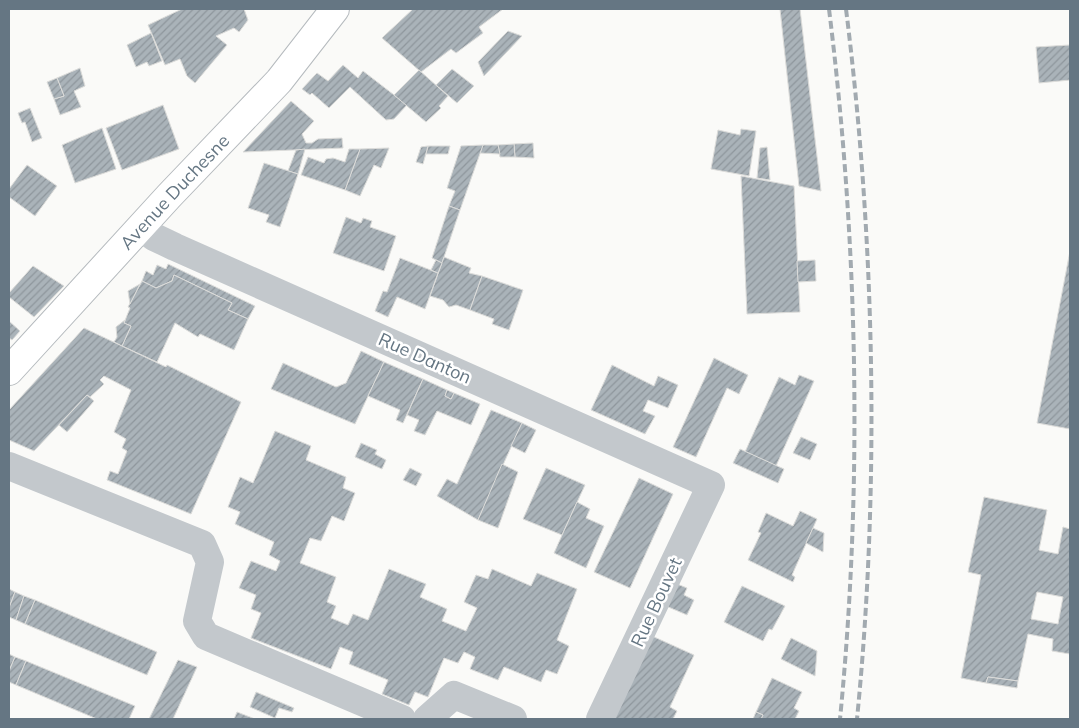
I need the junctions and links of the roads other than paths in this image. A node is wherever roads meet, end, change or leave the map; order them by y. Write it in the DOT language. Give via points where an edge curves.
graph roads {
  1 [pos="335,9"];
  2 [pos="142,228"];
  3 [pos="9,371"];
  4 [pos="9,466"];
  5 [pos="711,485"];
  6 [pos="402,719"];
  7 [pos="426,719"];
  8 [pos="512,719"];
  9 [pos="600,719"];
  1 -- 2 [label="main road, Avenue Duchesne" via="279,80"];
  2 -- 3 [label="main road, Avenue Duchesne"];
  2 -- 5 [label="street, Rue Danton" via="154,237"];
  4 -- 6 [label="street" via="202,544 210,562 197,621 206,636"];
  5 -- 9 [label="street, Rue Bouvet"];
  7 -- 8 [label="street" via="454,695"];
}
